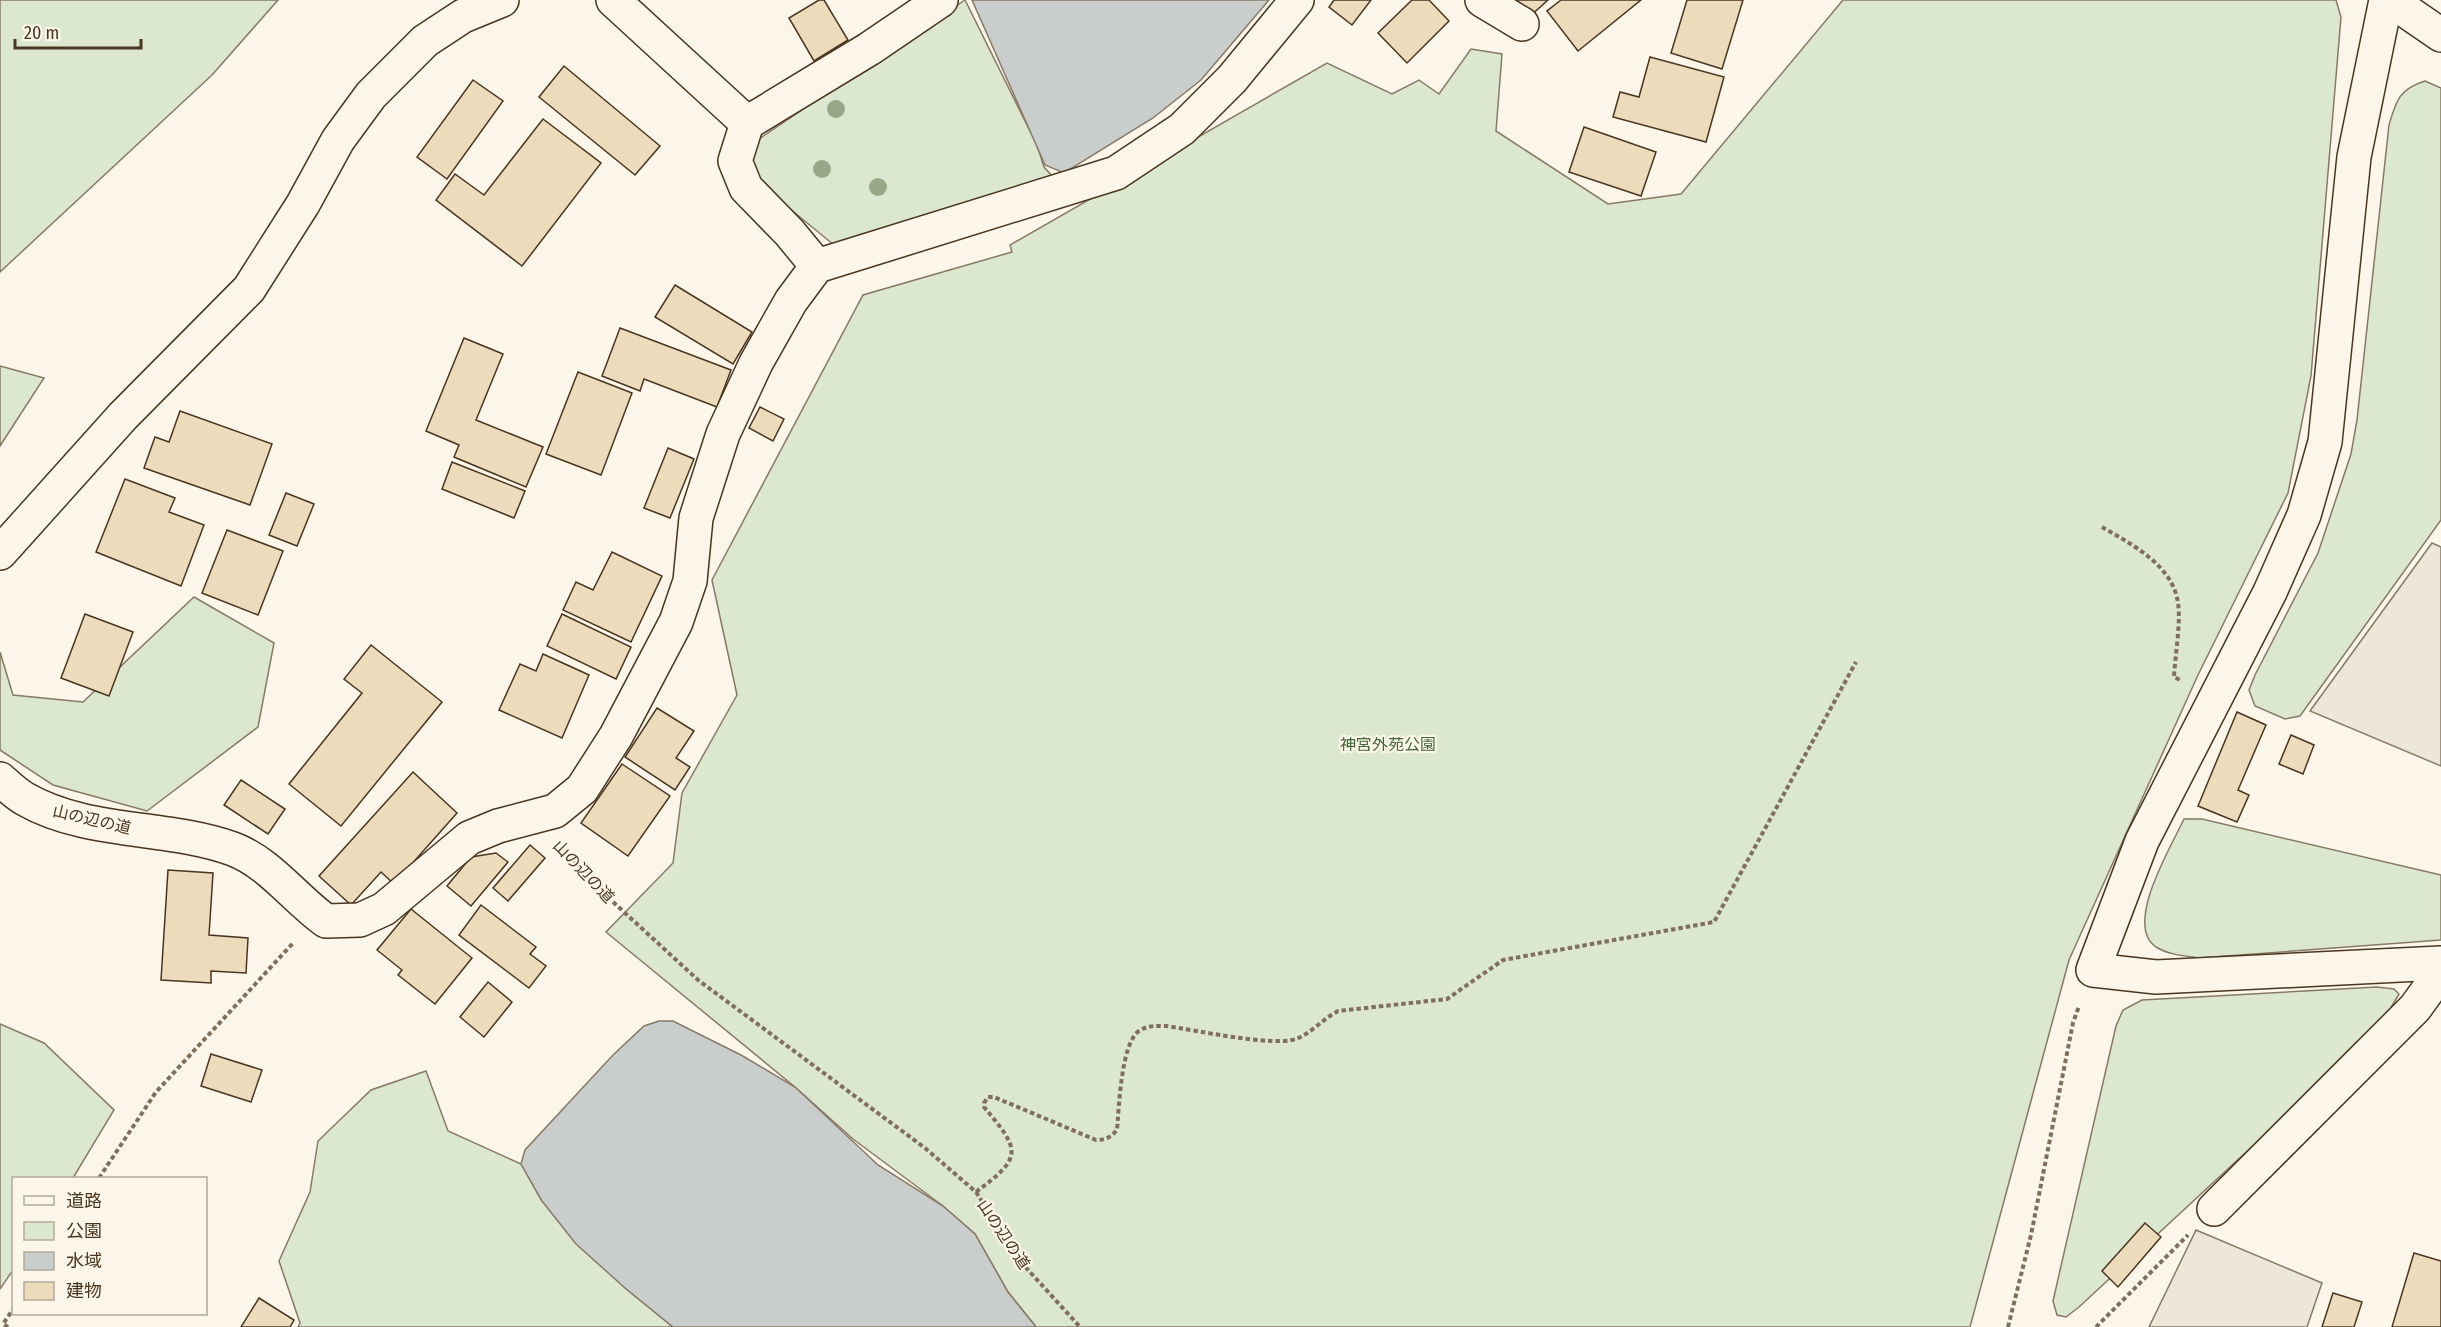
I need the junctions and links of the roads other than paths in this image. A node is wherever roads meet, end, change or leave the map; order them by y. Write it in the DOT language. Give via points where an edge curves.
graph roads {
  1 [pos="502,0"];
  2 [pos="613,0"];
  3 [pos="941,0"];
  4 [pos="1297,0"];
  5 [pos="1482,0"];
  6 [pos="2388,0"];
  7 [pos="1522,24"];
  8 [pos="2441,35"];
  9 [pos="747,123"];
  10 [pos="817,266"];
  11 [pos="0,554"];
  12 [pos="0,779"];
  13 [pos="2441,963"];
  14 [pos="2441,972"];
  15 [pos="2214,1209"];
  1 -- 11 [label="street" via="464,16 425,40 371,95 338,140 249,289 123,416"];
  2 -- 9 [label="street"];
  3 -- 9 [label="street" via="869,50"];
  4 -- 10 [label="street" via="1232,79 1182,129 1116,173"];
  5 -- 7 [label="street"];
  6 -- 8 [label="street"];
  6 -- 13 [label="street" via="2354,157 2325,442 2304,514 2270,592 2142,841 2092,970 2156,977"];
  9 -- 10 [label="street" via="735,161 746,188"];
  10 -- 12 [label="street, 山の辺の道" via="791,301 762,352 723,434 696,518 690,581 676,622 616,736 582,789 555,811 469,838 384,909 360,920 326,921 255,859 231,848 92,823 54,812 23,799"];
  14 -- 15 [label="street" via="2415,1008"];
}
